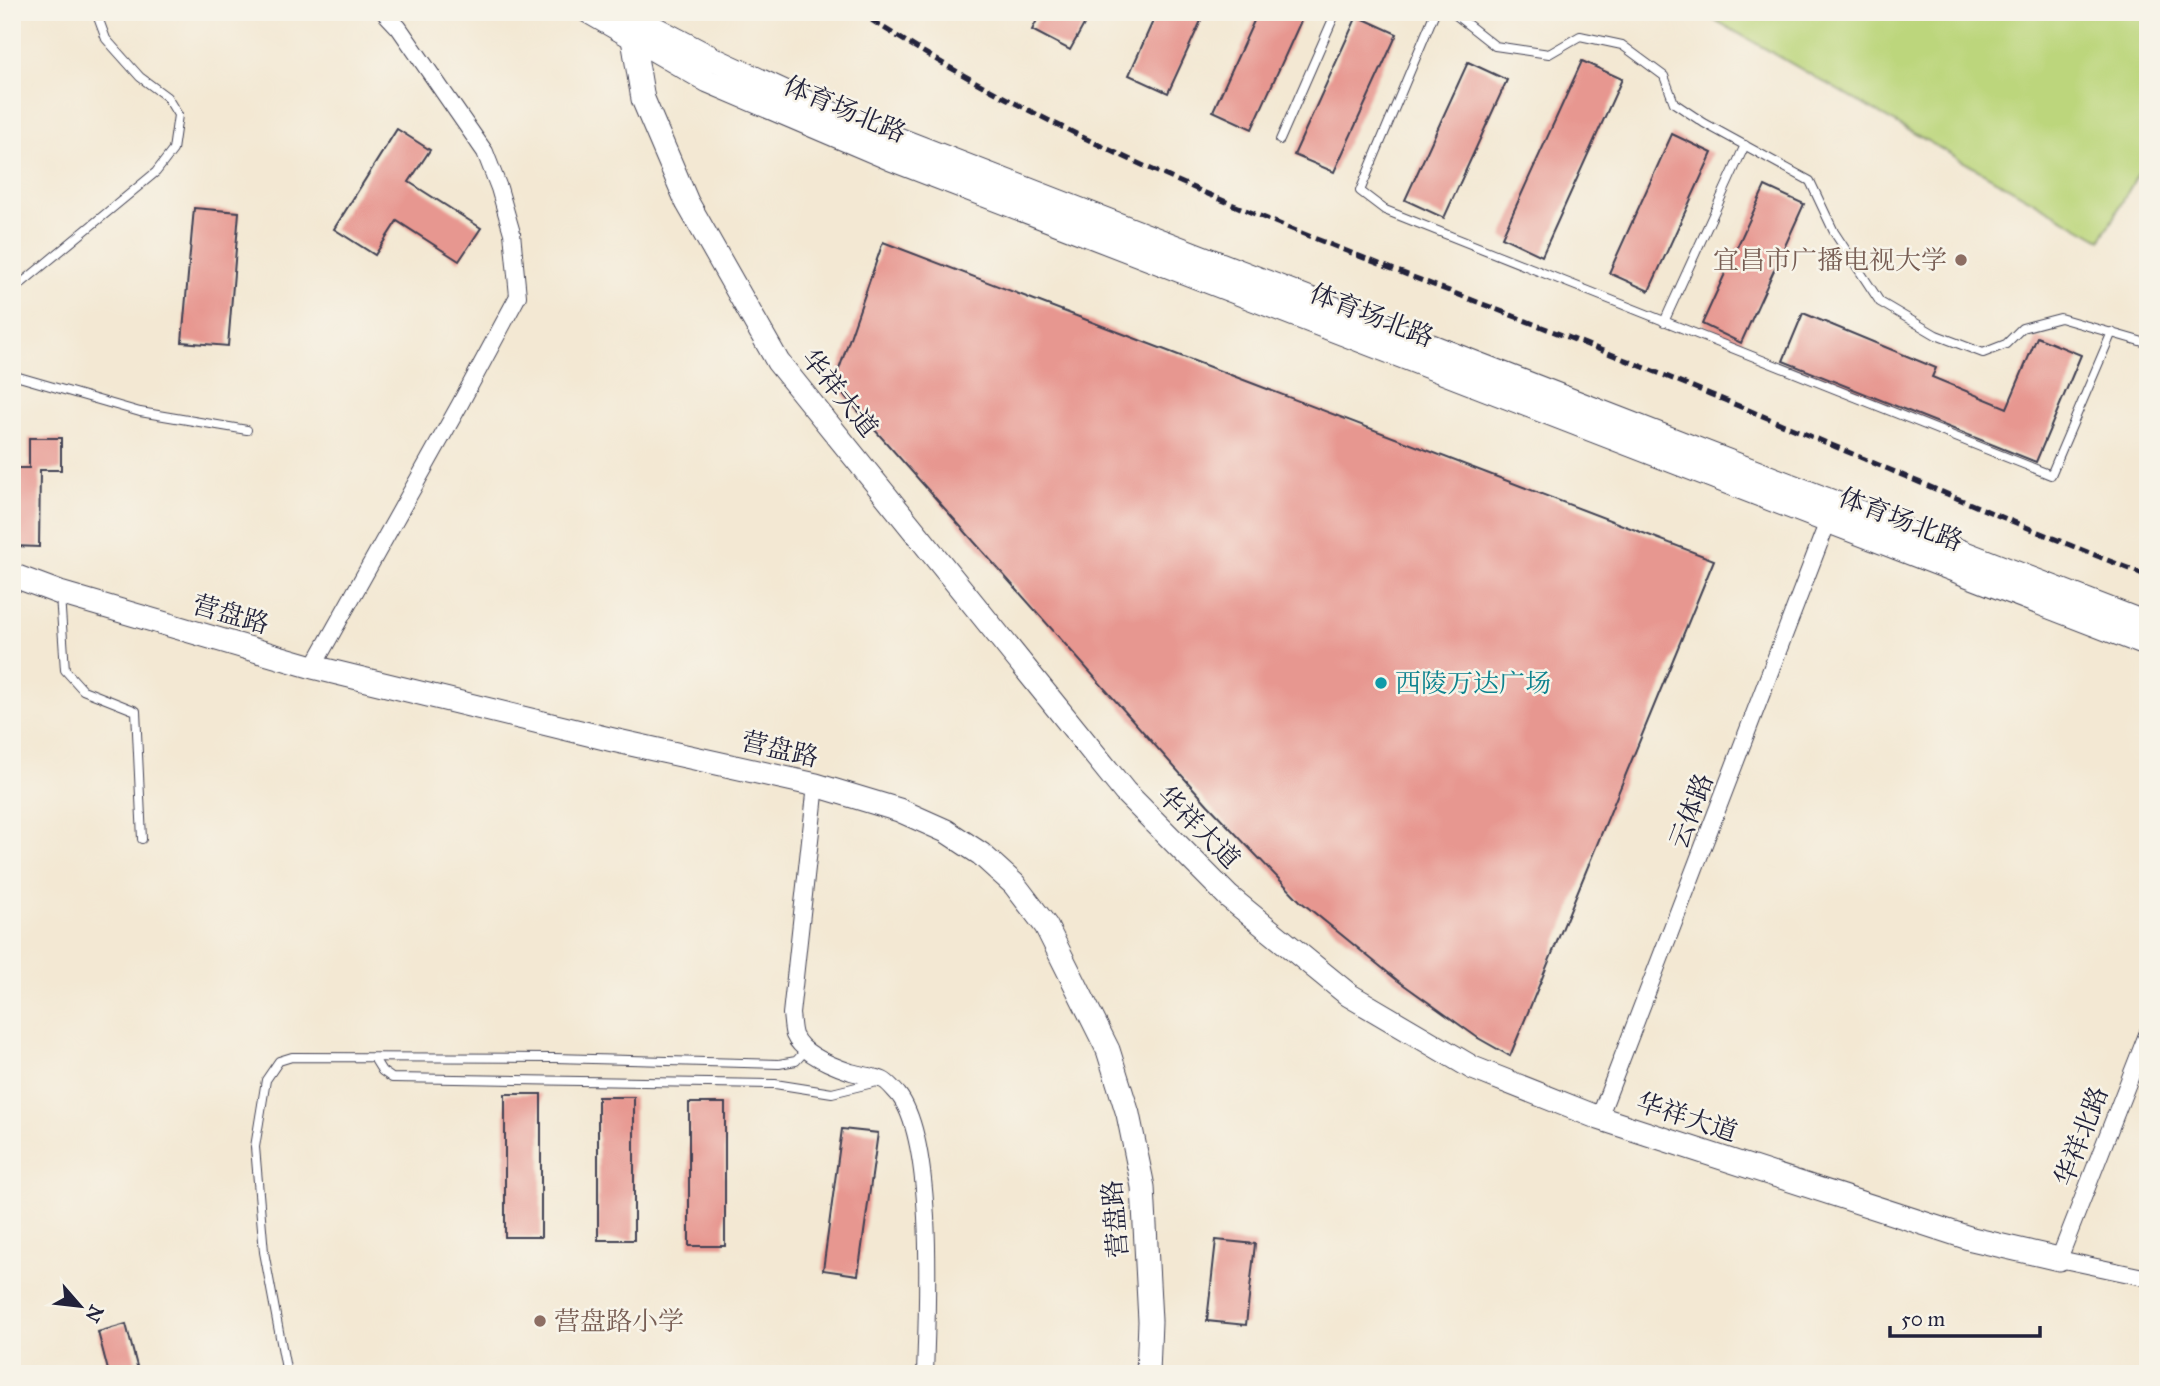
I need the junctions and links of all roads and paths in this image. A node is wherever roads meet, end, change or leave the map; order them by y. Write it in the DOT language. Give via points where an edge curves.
graph roads {
  1 [pos="96,12"];
  2 [pos="384,12"];
  3 [pos="589,12"];
  4 [pos="624,12"];
  5 [pos="1336,12"];
  6 [pos="1435,12"];
  7 [pos="1452,12"];
  8 [pos="634,39"];
  9 [pos="1280,139"];
  10 [pos="1745,145"];
  11 [pos="12,291"];
  12 [pos="1664,322"];
  13 [pos="2112,332"];
  14 [pos="2143,342"];
  15 [pos="12,375"];
  16 [pos="247,430"];
  17 [pos="1828,521"];
  18 [pos="12,575"];
  19 [pos="60,593"];
  20 [pos="2148,624"];
  21 [pos="2148,645"];
  22 [pos="313,667"];
  23 [pos="816,785"];
  24 [pos="142,839"];
  25 [pos="2146,1041"];
  26 [pos="806,1050"];
  27 [pos="374,1058"];
  28 [pos="884,1080"];
  29 [pos="1599,1118"];
  30 [pos="2059,1258"];
  31 [pos="2148,1278"];
  32 [pos="286,1374"];
  33 [pos="925,1374"];
  34 [pos="1147,1374"];
  1 -- 11 [label="lane" via="106,39 139,77 167,97 178,115 173,150 156,172"];
  2 -- 22 [label="street" via="485,152 512,233 518,296"];
  3 -- 8 [label="street, 体育场北路"];
  4 -- 20 [label="street, 体育场北路" via="826,111"];
  5 -- 9 [label="lane"];
  6 -- 12 [label="lane" via="1360,191 1385,210"];
  7 -- 10 [label="lane" via="1495,46 1549,54 1580,36 1622,45 1664,76 1674,103"];
  8 -- 17 [label="street, 体育场北路" via="708,80 891,159"];
  8 -- 29 [label="street, 华祥大道" via="643,99 687,202 778,362 1125,792 1229,897 1349,995 1474,1068"];
  10 -- 12 [label="lane"];
  10 -- 13 [label="lane" via="1810,181 1834,232 1880,302 1936,335 1983,353 2006,344 2022,328 2060,318"];
  12 -- 13 [label="lane" via="2051,475"];
  13 -- 14 [label="lane"];
  15 -- 16 [label="lane" via="140,412"];
  17 -- 21 [label="street, 体育场北路"];
  17 -- 29 [label="street, 云体路"];
  18 -- 19 [label="street, 营盘路"];
  19 -- 22 [label="street, 营盘路"];
  19 -- 24 [label="lane" via="65,670 83,690 136,711"];
  22 -- 23 [label="street, 营盘路"];
  23 -- 26 [label="street" via="791,1014 794,1035"];
  23 -- 34 [label="street, 营盘路" via="899,810 946,831 1014,884 1046,926 1108,1050 1128,1114 1143,1187 1150,1321"];
  25 -- 30 [label="street, 华祥北路"];
  26 -- 27 [label="lane" via="796,1061 779,1064"];
  26 -- 28 [label="street" via="849,1071"];
  27 -- 28 [label="lane" via="392,1078 775,1084 832,1094"];
  27 -- 32 [label="lane" via="292,1057 279,1061 266,1080 255,1147 264,1252"];
  28 -- 33 [label="street" via="900,1096 914,1127 925,1197"];
  29 -- 30 [label="street, 华祥大道" via="1972,1239"];
  30 -- 31 [label="street"];
}
